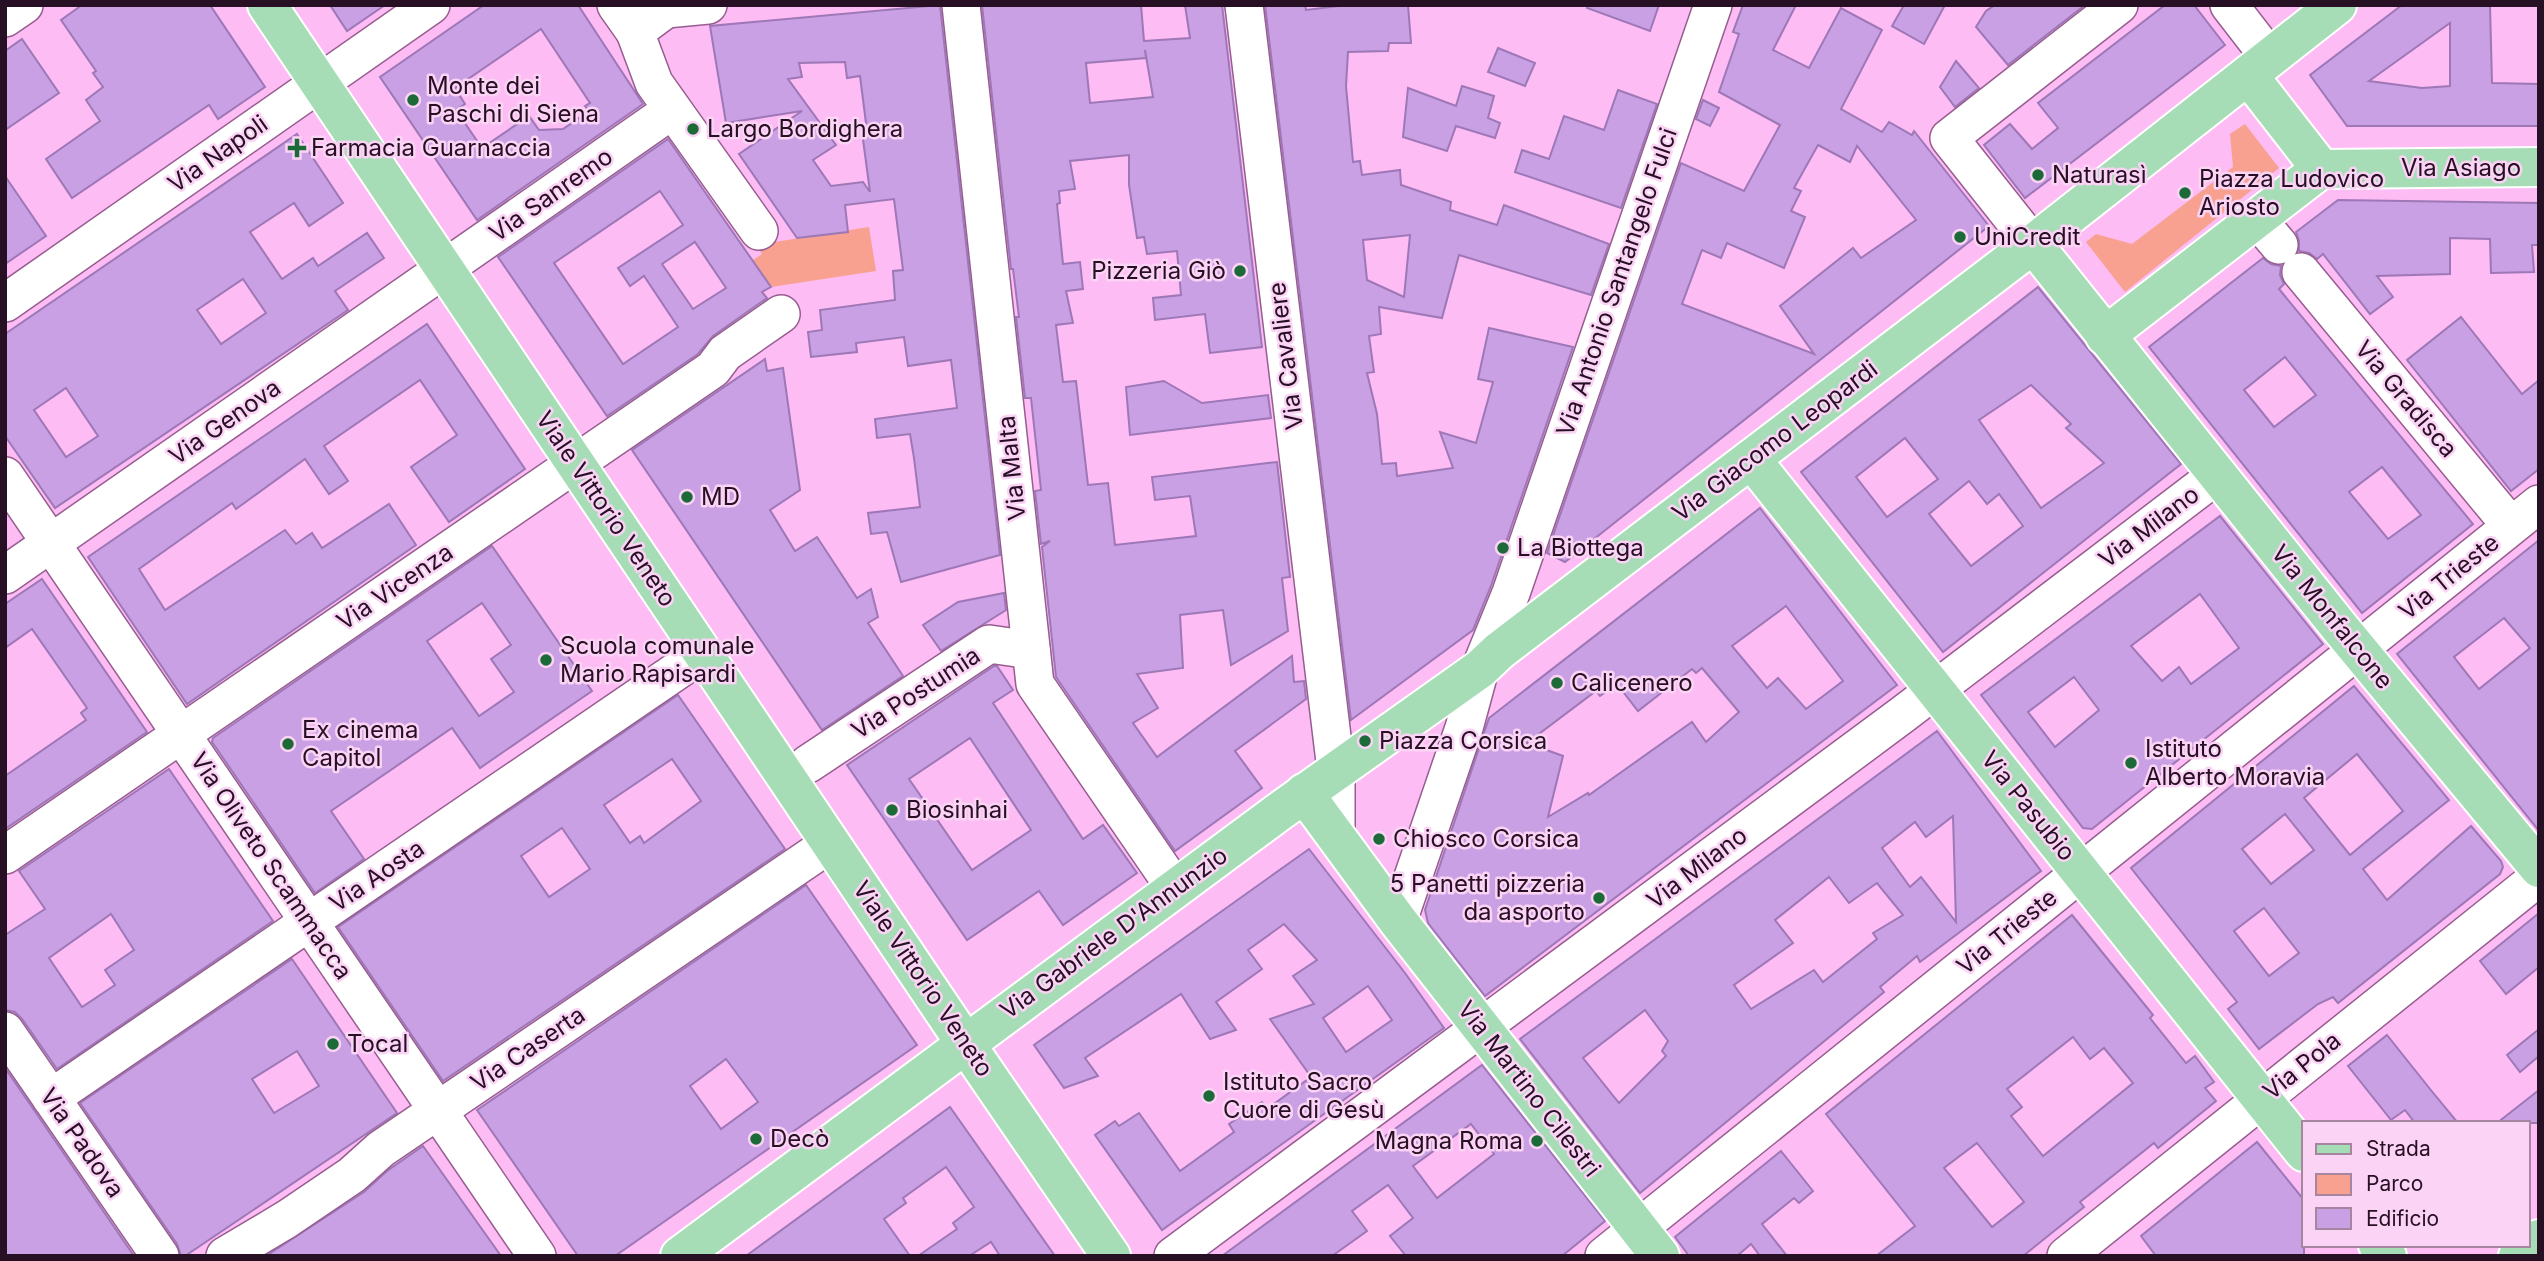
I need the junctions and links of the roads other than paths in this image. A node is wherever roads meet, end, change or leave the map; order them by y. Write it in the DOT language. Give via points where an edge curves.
graph roads {
  1 [pos="24,5"];
  2 [pos="267,5"];
  3 [pos="431,5"];
  4 [pos="708,5"];
  5 [pos="961,5"];
  6 [pos="1244,5"];
  7 [pos="1713,5"];
  8 [pos="2119,5"];
  9 [pos="2337,5"];
  10 [pos="702,6"];
  11 [pos="667,7"];
  12 [pos="2238,17"];
  13 [pos="5,18"];
  14 [pos="626,18"];
  15 [pos="2269,59"];
  16 [pos="320,84"];
  17 [pos="665,115"];
  18 [pos="2539,167"];
  19 [pos="2331,169"];
  20 [pos="759,231"];
  21 [pos="2032,245"];
  22 [pos="2279,245"];
  23 [pos="445,270"];
  24 [pos="5,303"];
  25 [pos="781,314"];
  26 [pos="2118,341"];
  27 [pos="1751,460"];
  28 [pos="575,463"];
  29 [pos="2217,475"];
  30 [pos="5,476"];
  31 [pos="2525,515"];
  32 [pos="51,543"];
  33 [pos="5,575"];
  34 [pos="1517,576"];
  35 [pos="1535,624"];
  36 [pos="2358,649"];
  37 [pos="1031,650"];
  38 [pos="703,653"];
  39 [pos="1480,669"];
  40 [pos="1935,690"];
  41 [pos="181,734"];
  42 [pos="808,764"];
  43 [pos="1336,771"];
  44 [pos="1292,802"];
  45 [pos="1336,838"];
  46 [pos="831,843"];
  47 [pos="5,855"];
  48 [pos="2539,868"];
  49 [pos="2081,872"];
  50 [pos="2539,877"];
  51 [pos="1175,888"];
  52 [pos="1398,921"];
  53 [pos="309,922"];
  54 [pos="1482,1028"];
  55 [pos="5,1031"];
  56 [pos="965,1043"];
  57 [pos="51,1098"];
  58 [pos="2262,1099"];
  59 [pos="438,1111"];
  60 [pos="2302,1149"];
  61 [pos="1649,1242"];
  62 [pos="160,1256"];
  63 [pos="225,1256"];
  64 [pos="537,1256"];
  65 [pos="680,1256"];
  66 [pos="1111,1256"];
  67 [pos="1172,1256"];
  68 [pos="1604,1256"];
  69 [pos="2066,1256"];
  1 -- 13 [label="street"];
  2 -- 16 [label="main road, Viale Vittorio Veneto"];
  3 -- 16 [label="street, Via Napoli"];
  4 -- 10 [label="street"];
  5 -- 37 [label="street, Via Malta"];
  6 -- 43 [label="street, Via Cavaliere"];
  7 -- 34 [label="street, Via Antonio Santangelo Fulci"];
  8 -- 21 [label="street" via="1950,138"];
  9 -- 15 [label="main road"];
  10 -- 11 [label="street"];
  11 -- 14 [label="street"];
  12 -- 15 [label="street"];
  14 -- 17 [label="street"];
  15 -- 19 [label="main road"];
  15 -- 21 [label="main road, Via Giacomo Leopardi"];
  16 -- 23 [label="main road, Viale Vittorio Veneto"];
  16 -- 24 [label="street, Via Napoli"];
  17 -- 20 [label="street"];
  17 -- 23 [label="street, Via Sanremo"];
  18 -- 19 [label="main road, Via Asiago"];
  19 -- 22 [label="main road"];
  21 -- 26 [label="main road, Via Monfalcone"];
  21 -- 27 [label="main road, Via Giacomo Leopardi"];
  22 -- 26 [label="main road"];
  22 -- 31 [label="street, Via Gradisca"];
  23 -- 28 [label="main road, Viale Vittorio Veneto"];
  23 -- 32 [label="street, Via Genova"];
  25 -- 28 [label="street, Via Vicenza" via="725,353 713,369"];
  26 -- 29 [label="main road, Via Monfalcone"];
  27 -- 35 [label="main road, Via Giacomo Leopardi"];
  27 -- 40 [label="main road, Via Pasubio"];
  28 -- 38 [label="main road, Viale Vittorio Veneto"];
  28 -- 41 [label="street, Via Vicenza"];
  29 -- 36 [label="main road, Via Monfalcone"];
  29 -- 40 [label="street, Via Milano"];
  30 -- 32 [label="street, Via Oliveto Scammacca"];
  31 -- 36 [label="street, Via Trieste"];
  32 -- 33 [label="street, Via Genova"];
  32 -- 41 [label="street, Via Oliveto Scammacca"];
  34 -- 35 [label="street"];
  34 -- 39 [label="street, Via Antonio Santangelo Fulci"];
  35 -- 39 [label="main road, Via Giacomo Leopardi"];
  36 -- 48 [label="main road, Via Monfalcone"];
  36 -- 49 [label="street, Via Trieste"];
  37 -- 42 [label="street, Via Postumia" via="989,644"];
  37 -- 51 [label="street, Via Malta" via="1035,684"];
  38 -- 46 [label="main road, Viale Vittorio Veneto"];
  38 -- 53 [label="street, Via Aosta"];
  39 -- 43 [label="main road, Via Gabriele D'Annunzio"];
  39 -- 52 [label="street, Via Antonio Santangelo Fulci"];
  40 -- 49 [label="main road, Via Pasubio"];
  40 -- 54 [label="street, Via Milano"];
  41 -- 47 [label="street, Via Vicenza"];
  41 -- 53 [label="street, Via Oliveto Scammacca"];
  43 -- 44 [label="main road, Via Gabriele D'Annunzio"];
  43 -- 45 [label="street, Via Cavaliere"];
  44 -- 45 [label="main road, Via Martino Cilestri"];
  44 -- 51 [label="main road, Via Gabriele D'Annunzio"];
  45 -- 52 [label="main road, Via Martino Cilestri"];
  46 -- 56 [label="main road, Viale Vittorio Veneto"];
  46 -- 59 [label="street, Via Caserta"];
  49 -- 58 [label="main road, Via Pasubio"];
  49 -- 61 [label="street, Via Trieste"];
  50 -- 58 [label="street, Via Pola"];
  51 -- 56 [label="main road, Via Gabriele D'Annunzio"];
  52 -- 54 [label="main road, Via Martino Cilestri"];
  53 -- 57 [label="street, Via Aosta"];
  53 -- 59 [label="street, Via Oliveto Scammacca"];
  54 -- 61 [label="main road, Via Martino Cilestri"];
  54 -- 67 [label="street, Via Milano"];
  55 -- 57 [label="street, Via Padova"];
  56 -- 65 [label="main road, Via Gabriele D'Annunzio"];
  56 -- 66 [label="main road, Viale Vittorio Veneto"];
  57 -- 62 [label="street, Via Padova"];
  58 -- 60 [label="main road, Via Pasubio"];
  58 -- 69 [label="street, Via Pola"];
  59 -- 63 [label="street, Via Caserta" via="381,1149 352,1175"];
  59 -- 64 [label="street, Via Oliveto Scammacca"];
  61 -- 68 [label="street, Via Trieste"];
}
